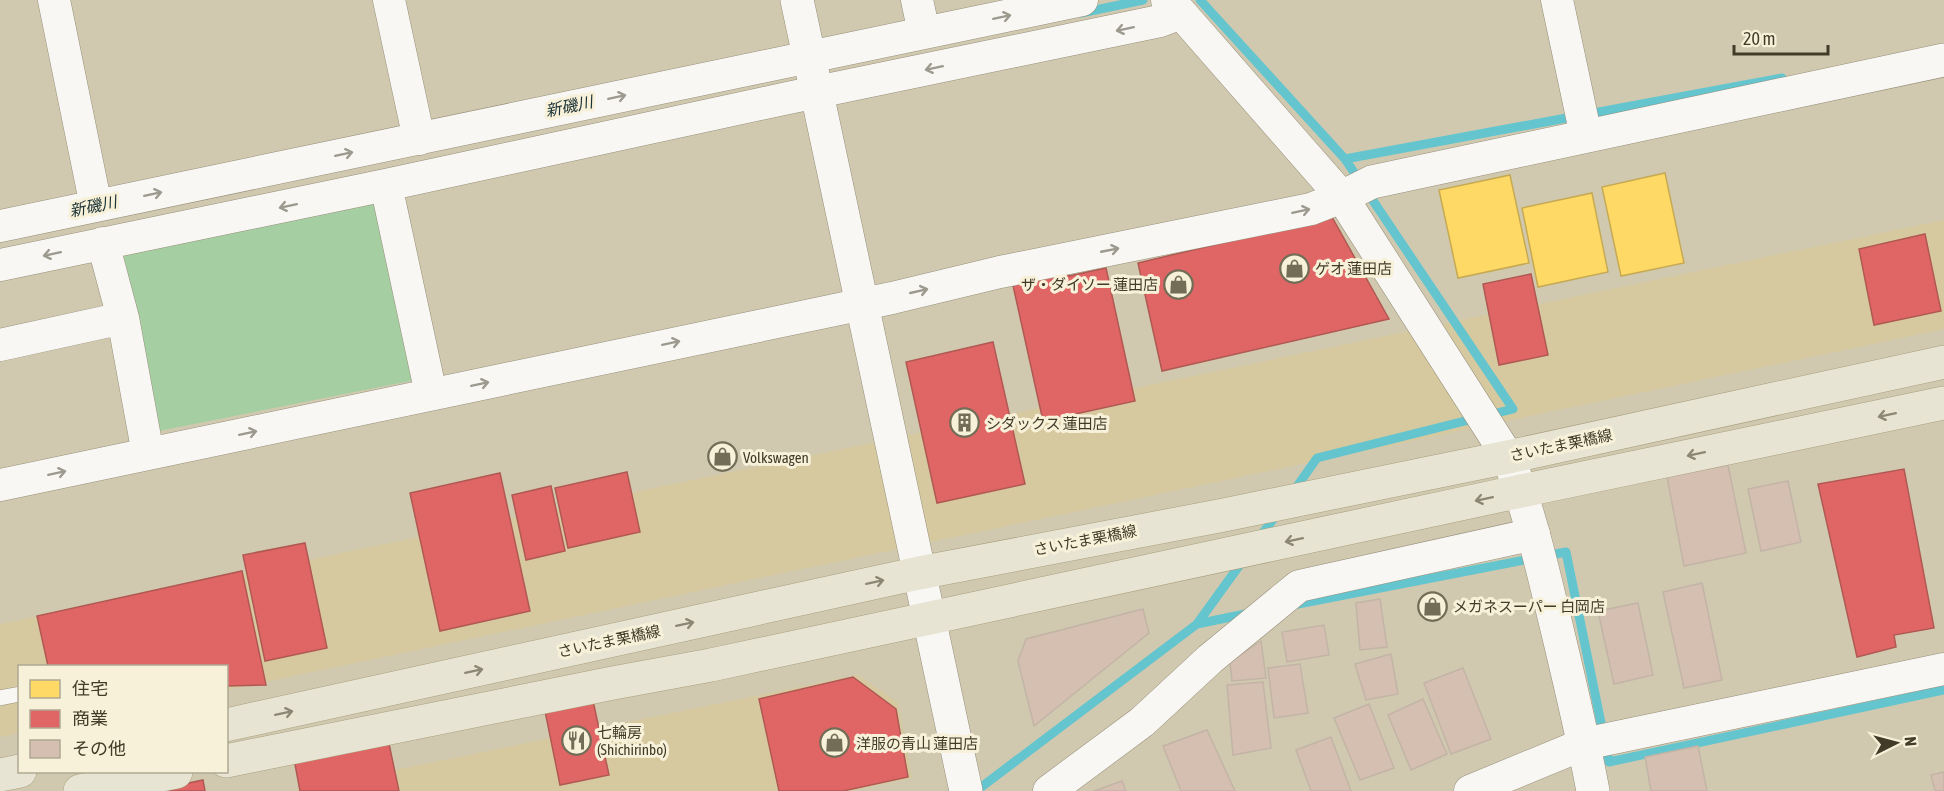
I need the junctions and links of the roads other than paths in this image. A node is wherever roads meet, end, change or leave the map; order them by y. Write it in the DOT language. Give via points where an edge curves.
graph roads {
  1 [pos="54,0"];
  2 [pos="389,0"];
  3 [pos="797,0"];
  4 [pos="917,0"];
  5 [pos="1082,0"];
  6 [pos="1557,0"];
  7 [pos="1174,7"];
  8 [pos="924,33"];
  9 [pos="809,56"];
  10 [pos="1944,60"];
  11 [pos="817,92"];
  12 [pos="1586,136"];
  13 [pos="419,139"];
  14 [pos="386,185"];
  15 [pos="1342,197"];
  16 [pos="96,206"];
  17 [pos="0,226"];
  18 [pos="103,243"];
  19 [pos="0,265"];
  20 [pos="862,303"];
  21 [pos="123,318"];
  22 [pos="0,345"];
  23 [pos="1944,362"];
  24 [pos="431,394"];
  25 [pos="1944,403"];
  26 [pos="148,454"];
  27 [pos="1508,457"];
  28 [pos="0,485"];
  29 [pos="1521,491"];
  30 [pos="1534,534"];
  31 [pos="919,573"];
  32 [pos="929,619"];
  33 [pos="1944,669"];
  34 [pos="18,694"];
  35 [pos="0,698"];
  36 [pos="228,725"];
  37 [pos="1584,744"];
  38 [pos="228,761"];
  39 [pos="18,771"];
  40 [pos="166,773"];
  41 [pos="0,775"];
  42 [pos="80,791"];
  43 [pos="966,791"];
  44 [pos="1049,791"];
  45 [pos="1470,791"];
  46 [pos="1593,791"];
  1 -- 16 [label="street"];
  2 -- 13 [label="street"];
  3 -- 9 [label="street"];
  4 -- 8 [label="street"];
  8 -- 5 [label="street, one-way"];
  6 -- 12 [label="street"];
  7 -- 11 [label="street, one-way" via="1160,21"];
  7 -- 15 [label="street"];
  8 -- 9 [label="street"];
  9 -- 11 [label="street"];
  13 -- 9 [label="street, one-way"];
  10 -- 12 [label="street"];
  11 -- 14 [label="street"];
  11 -- 20 [label="street"];
  12 -- 15 [label="street" via="1371,182"];
  16 -- 13 [label="street, one-way"];
  14 -- 18 [label="street, one-way"];
  14 -- 24 [label="street"];
  20 -- 15 [label="street, one-way" via="1311,209"];
  15 -- 27 [label="street"];
  16 -- 17 [label="street"];
  18 -- 19 [label="street, one-way"];
  18 -- 21 [label="street"];
  24 -- 20 [label="street, one-way"];
  20 -- 31 [label="street"];
  21 -- 22 [label="street"];
  21 -- 26 [label="street"];
  23 -- 27 [label="main road, さいたま栗橋線"];
  26 -- 24 [label="street, one-way"];
  25 -- 29 [label="main road, one-way"];
  28 -- 26 [label="street, one-way"];
  27 -- 29 [label="street"];
  27 -- 31 [label="main road, さいたま栗橋線"];
  29 -- 30 [label="street"];
  29 -- 32 [label="main road, one-way"];
  30 -- 37 [label="street"];
  30 -- 44 [label="street" via="1299,586 1210,659 1142,722"];
  31 -- 32 [label="street"];
  36 -- 31 [label="main road, さいたま栗橋線, one-way"];
  32 -- 38 [label="main road"];
  32 -- 43 [label="street"];
  33 -- 37 [label="street"];
  34 -- 35 [label="lane"];
  37 -- 45 [label="street"];
  37 -- 46 [label="street"];
  39 -- 41 [label="main road"];
  40 -- 42 [label="main road"];
}
